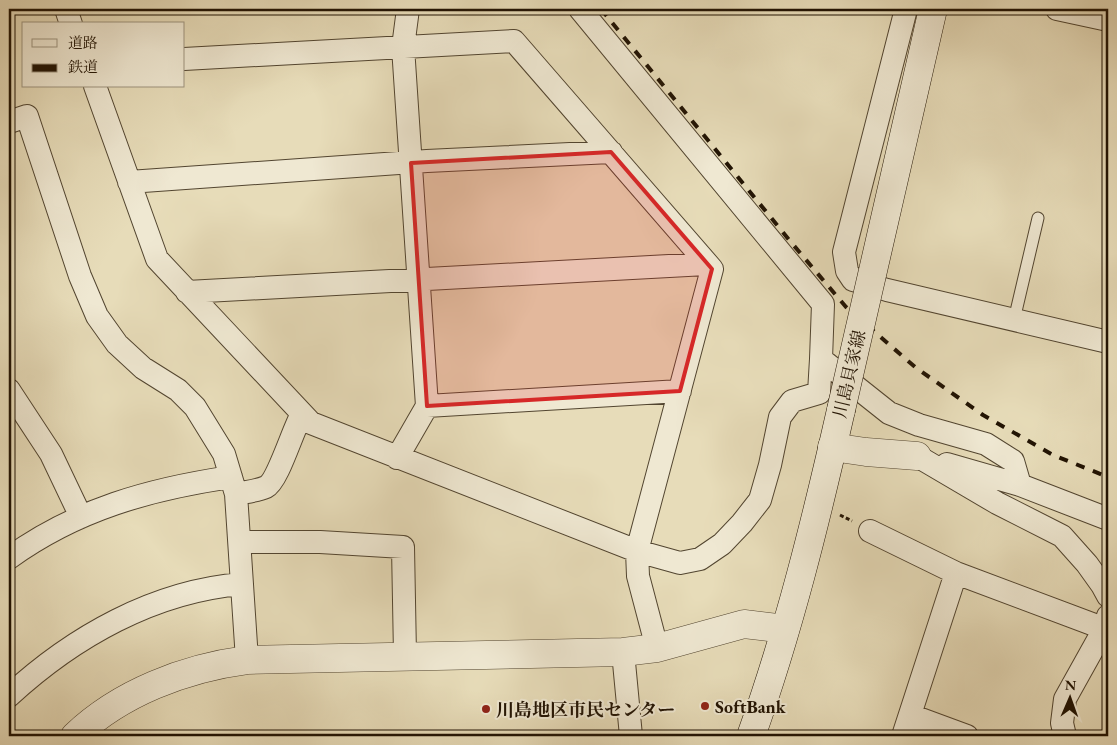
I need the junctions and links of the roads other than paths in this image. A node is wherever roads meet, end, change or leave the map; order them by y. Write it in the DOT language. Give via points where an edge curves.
graph roads {
  1 [pos="66,9"];
  2 [pos="408,9"];
  3 [pos="580,9"];
  4 [pos="906,9"];
  5 [pos="933,9"];
  6 [pos="1057,9"];
  7 [pos="1108,20"];
  8 [pos="71,22"];
  9 [pos="403,47"];
  10 [pos="185,60"];
  11 [pos="95,88"];
  12 [pos="9,122"];
  13 [pos="611,152"];
  14 [pos="410,163"];
  15 [pos="129,182"];
  16 [pos="1038,218"];
  17 [pos="706,264"];
  18 [pos="419,279"];
  19 [pos="187,292"];
  20 [pos="1014,320"];
  21 [pos="1108,342"];
  22 [pos="822,359"];
  23 [pos="9,390"];
  24 [pos="680,390"];
  25 [pos="427,406"];
  26 [pos="302,414"];
  27 [pos="832,447"];
  28 [pos="917,456"];
  29 [pos="397,458"];
  30 [pos="1020,485"];
  31 [pos="234,486"];
  32 [pos="81,517"];
  33 [pos="1108,519"];
  34 [pos="870,531"];
  35 [pos="240,542"];
  36 [pos="637,551"];
  37 [pos="9,558"];
  38 [pos="956,573"];
  39 [pos="242,584"];
  40 [pos="1108,596"];
  41 [pos="1107,624"];
  42 [pos="785,629"];
  43 [pos="657,648"];
  44 [pos="623,652"];
  45 [pos="405,655"];
  46 [pos="247,660"];
  47 [pos="9,696"];
  48 [pos="910,715"];
  49 [pos="75,736"];
  50 [pos="631,736"];
  51 [pos="751,736"];
  52 [pos="903,736"];
  53 [pos="968,736"];
  54 [pos="1064,736"];
  1 -- 8 [label="street"];
  2 -- 9 [label="street"];
  3 -- 22 [label="street" via="823,304"];
  4 -- 20 [label="street" via="844,252 847,271 853,280"];
  5 -- 27 [label="street, 川島貝家線, bridge"];
  6 -- 7 [label="street"];
  9 -- 10 [label="street"];
  9 -- 13 [label="street" via="514,40"];
  9 -- 14 [label="street"];
  11 -- 15 [label="street"];
  12 -- 31 [label="street" via="27,116 80,276 98,316 117,344 143,368 178,390 195,407 224,454"];
  13 -- 14 [label="street"];
  13 -- 17 [label="street"];
  14 -- 15 [label="street"];
  14 -- 18 [label="street"];
  15 -- 19 [label="street" via="157,259"];
  16 -- 20 [label="lane"];
  17 -- 18 [label="street"];
  17 -- 24 [label="street" via="712,269"];
  18 -- 19 [label="street"];
  18 -- 25 [label="street"];
  19 -- 26 [label="street"];
  20 -- 21 [label="street"];
  22 -- 30 [label="street" via="889,412 919,425 986,444 1013,460"];
  22 -- 36 [label="street" via="819,393 792,401 780,416 760,500 742,524 722,544 700,559 680,563"];
  23 -- 32 [label="street" via="50,454"];
  24 -- 25 [label="street"];
  24 -- 36 [label="street"];
  25 -- 29 [label="street"];
  26 -- 29 [label="street" via="311,423"];
  26 -- 31 [label="street" via="268,486"];
  27 -- 28 [label="street"];
  27 -- 42 [label="street, 川島貝家線"];
  28 -- 30 [label="street"];
  28 -- 40 [label="street" via="997,503 1062,536 1088,564"];
  29 -- 36 [label="street"];
  30 -- 33 [label="street"];
  31 -- 32 [label="street" via="189,483 127,499"];
  31 -- 35 [label="street"];
  32 -- 37 [label="street"];
  34 -- 38 [label="street"];
  35 -- 39 [label="street"];
  35 -- 45 [label="street" via="320,542 403,548"];
  36 -- 43 [label="street" via="638,576"];
  38 -- 41 [label="street"];
  38 -- 48 [label="street"];
  39 -- 46 [label="street"];
  39 -- 47 [label="street" via="220,585 193,592 132,613 73,644"];
  41 -- 54 [label="street" via="1065,699"];
  42 -- 43 [label="street" via="744,624"];
  42 -- 51 [label="street, 川島貝家線"];
  43 -- 44 [label="street"];
  44 -- 45 [label="street"];
  44 -- 50 [label="street"];
  45 -- 46 [label="street"];
  46 -- 49 [label="street" via="214,665 170,678 105,712"];
  48 -- 52 [label="street"];
  48 -- 53 [label="street"];
}
